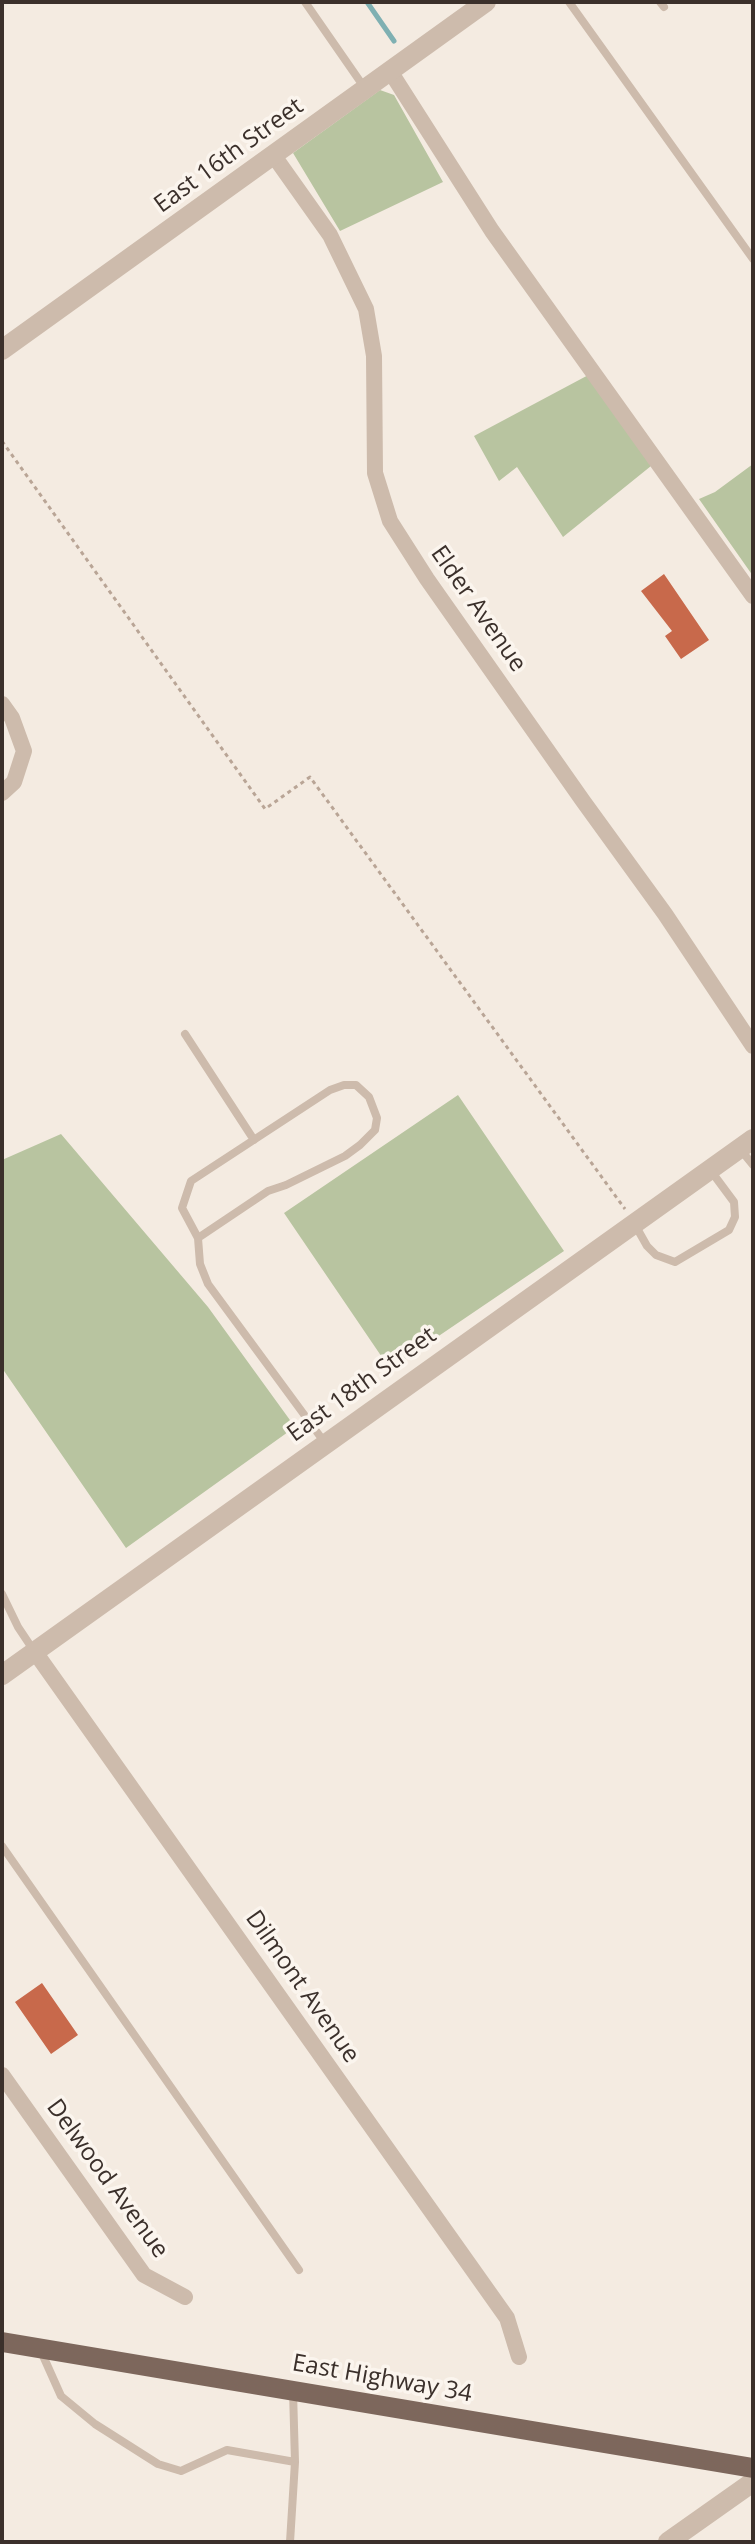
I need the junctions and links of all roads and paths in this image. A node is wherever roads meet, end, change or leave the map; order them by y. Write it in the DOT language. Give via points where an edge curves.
graph roads {
  1 [pos="305,2"];
  2 [pos="486,2"];
  3 [pos="569,2"];
  4 [pos="390,71"];
  5 [pos="366,90"];
  6 [pos="274,156"];
  7 [pos="753,259"];
  8 [pos="2,350"];
  9 [pos="2,441"];
  10 [pos="753,596"];
  11 [pos="2,704"];
  12 [pos="2,793"];
  13 [pos="185,1034"];
  14 [pos="753,1046"];
  15 [pos="254,1140"];
  16 [pos="746,1144"];
  17 [pos="753,1165"];
  18 [pos="709,1169"];
  19 [pos="634,1222"];
  20 [pos="198,1238"];
  21 [pos="325,1443"];
  22 [pos="2,1594"];
  23 [pos="35,1652"];
  24 [pos="2,1675"];
  25 [pos="2,1846"];
  26 [pos="2,2075"];
  27 [pos="299,2270"];
  28 [pos="185,2297"];
  29 [pos="2,2342"];
  30 [pos="40,2348"];
  31 [pos="519,2357"];
  32 [pos="293,2391"];
  33 [pos="295,2462"];
  34 [pos="753,2468"];
  35 [pos="753,2482"];
  36 [pos="290,2542"];
  37 [pos="668,2542"];
  1 -- 5 [label="lane"];
  2 -- 4 [label="street, East 16th Street"];
  3 -- 7 [label="lane"];
  4 -- 5 [label="street, East 16th Street"];
  4 -- 10 [label="street" via="492,231"];
  5 -- 6 [label="street, East 16th Street"];
  6 -- 8 [label="street, East 16th Street"];
  6 -- 14 [label="street, Elder Avenue" via="330,235 366,309 374,356 375,473 390,521"];
  9 -- 19 [label="path" via="265,809 310,777"];
  11 -- 12 [label="street" via="24,751 14,782"];
  13 -- 15 [label="lane"];
  15 -- 20 [label="lane" via="191,1181 182,1208"];
  15 -- 20 [label="lane" via="344,1085 356,1085 375,1108 375,1130 360,1145 268,1191"];
  16 -- 17 [label="lane"];
  16 -- 18 [label="street, East 18th Street"];
  18 -- 19 [label="street, East 18th Street"];
  18 -- 19 [label="lane" via="734,1202 729,1230 675,1262 656,1255"];
  19 -- 21 [label="street, East 18th Street"];
  20 -- 21 [label="lane" via="208,1284"];
  21 -- 23 [label="street, East 18th Street"];
  22 -- 23 [label="lane"];
  23 -- 24 [label="street, East 18th Street"];
  23 -- 31 [label="street, Dilmont Avenue" via="507,2318"];
  25 -- 27 [label="lane"];
  26 -- 28 [label="street, Delwood Avenue" via="144,2275"];
  29 -- 30 [label="main road, East Highway 34"];
  30 -- 32 [label="main road, East Highway 34"];
  30 -- 33 [label="lane" via="61,2396 158,2464 181,2471 227,2450"];
  32 -- 33 [label="lane"];
  32 -- 34 [label="main road, East Highway 34"];
  33 -- 36 [label="lane"];
  35 -- 37 [label="street"];
}
